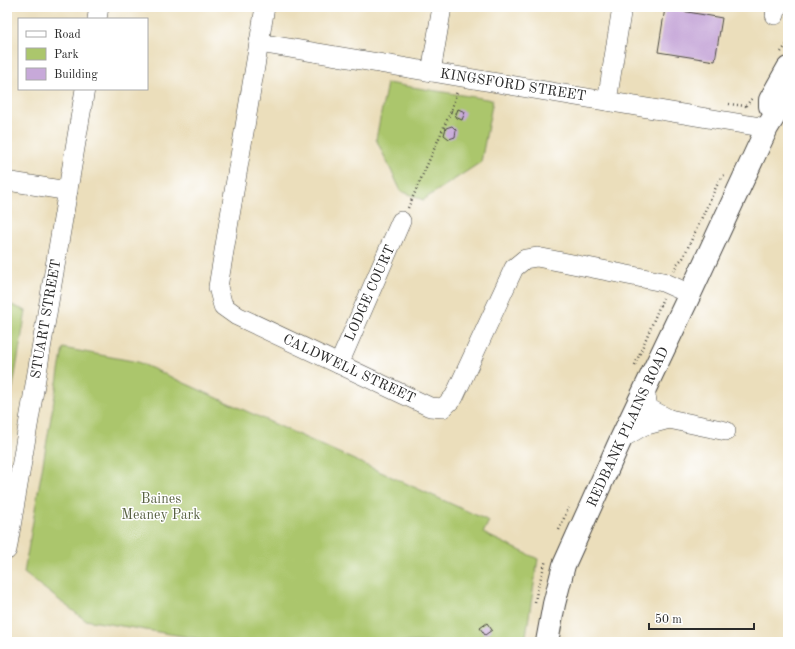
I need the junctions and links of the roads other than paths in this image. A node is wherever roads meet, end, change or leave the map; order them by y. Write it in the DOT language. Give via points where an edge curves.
graph roads {
  1 [pos="99,7"];
  2 [pos="265,7"];
  3 [pos="442,7"];
  4 [pos="622,7"];
  5 [pos="97,18"];
  6 [pos="259,43"];
  7 [pos="788,68"];
  8 [pos="431,72"];
  9 [pos="85,90"];
  10 [pos="788,94"];
  11 [pos="607,101"];
  12 [pos="767,128"];
  13 [pos="7,181"];
  14 [pos="68,191"];
  15 [pos="401,221"];
  16 [pos="690,294"];
  17 [pos="339,364"];
  18 [pos="645,389"];
  19 [pos="668,419"];
  20 [pos="726,431"];
  21 [pos="622,439"];
  22 [pos="7,550"];
  23 [pos="547,642"];
  1 -- 5 [label="street"];
  2 -- 6 [label="street, CALDWELL STREET"];
  3 -- 8 [label="street"];
  4 -- 11 [label="street"];
  6 -- 8 [label="street, KINGSFORD STREET"];
  6 -- 17 [label="street, CALDWELL STREET" via="218,287 223,306 237,316"];
  7 -- 12 [label="main road" via="770,100"];
  8 -- 11 [label="street, KINGSFORD STREET"];
  9 -- 14 [label="street, STUART STREET"];
  10 -- 12 [label="main road"];
  11 -- 12 [label="street, KINGSFORD STREET"];
  12 -- 16 [label="main road, REDBANK PLAINS ROAD"];
  13 -- 14 [label="street"];
  14 -- 22 [label="street, STUART STREET"];
  15 -- 17 [label="street, LODGE COURT"];
  16 -- 17 [label="street, CALDWELL STREET" via="663,282 537,257 525,259 514,268 454,397 442,408 430,407"];
  16 -- 18 [label="main road, REDBANK PLAINS ROAD"];
  18 -- 19 [label="street" via="648,408"];
  18 -- 21 [label="main road, REDBANK PLAINS ROAD"];
  19 -- 20 [label="street"];
  19 -- 21 [label="street" via="643,426"];
  21 -- 23 [label="main road, REDBANK PLAINS ROAD" via="564,565"];
}
